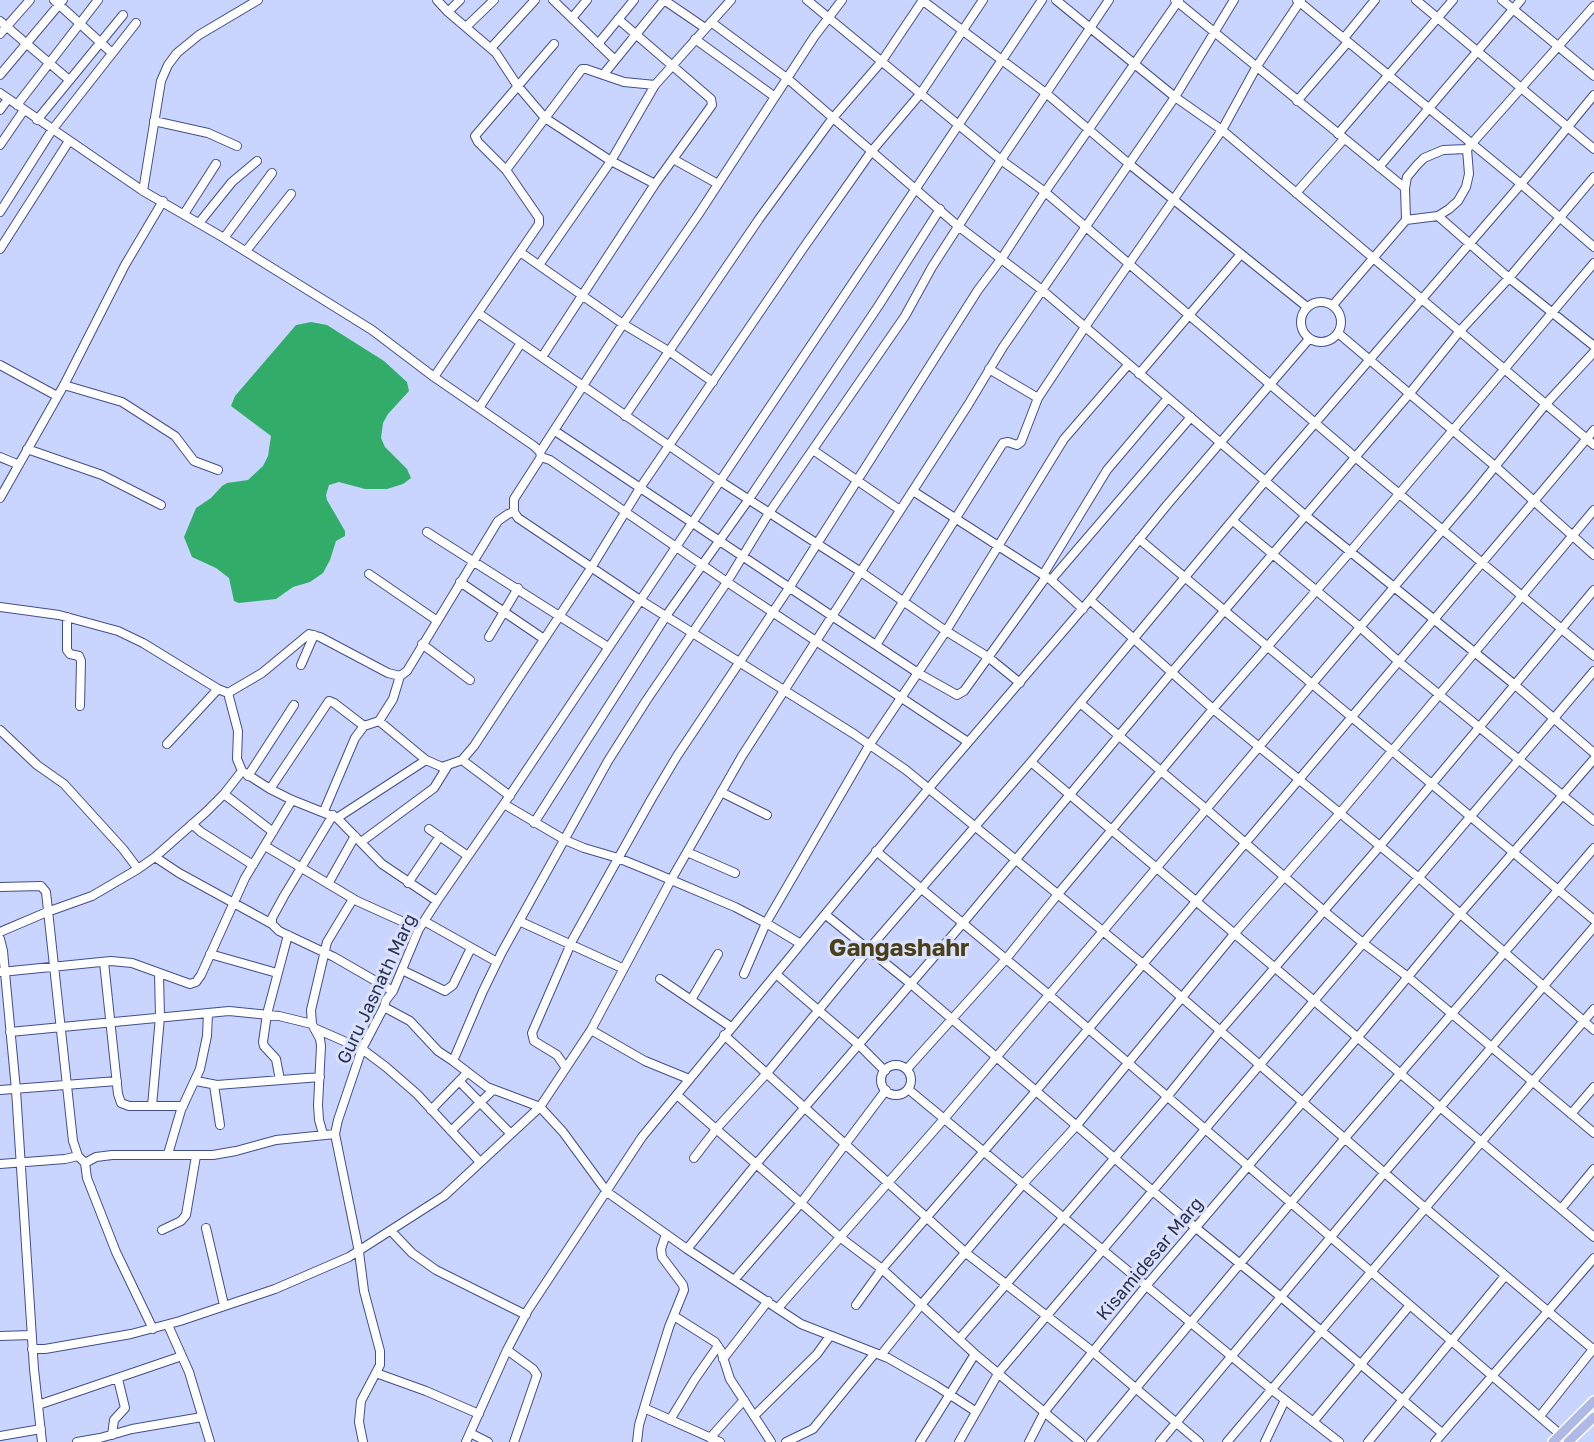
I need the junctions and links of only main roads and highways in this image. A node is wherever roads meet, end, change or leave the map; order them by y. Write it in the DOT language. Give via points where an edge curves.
graph roads {
  1 [pos="1594,1401"];
  2 [pos="1594,1417"];
  3 [pos="1561,1440"];
  1 -- 3 [label="main road"];
  2 -- 3 [label="main road"];
}
